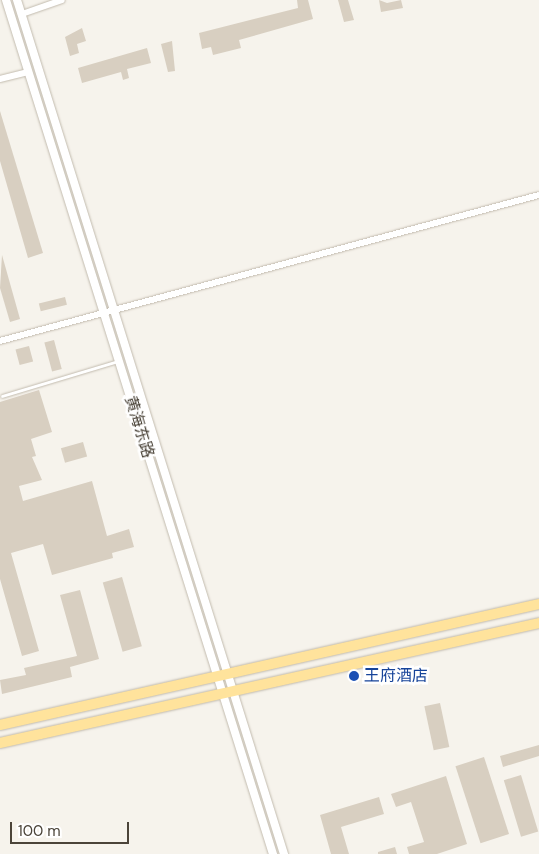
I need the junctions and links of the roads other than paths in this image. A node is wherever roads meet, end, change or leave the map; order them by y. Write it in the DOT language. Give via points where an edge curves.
graph roads {
  1 [pos="6,0"];
  2 [pos="17,0"];
  3 [pos="62,0"];
  4 [pos="22,14"];
  5 [pos="28,72"];
  6 [pos="0,80"];
  7 [pos="539,195"];
  8 [pos="116,311"];
  9 [pos="104,314"];
  10 [pos="0,341"];
  11 [pos="118,361"];
  12 [pos="2,396"];
  13 [pos="539,604"];
  14 [pos="539,622"];
  15 [pos="229,671"];
  16 [pos="217,674"];
  17 [pos="234,689"];
  18 [pos="222,692"];
  19 [pos="0,725"];
  20 [pos="0,743"];
  21 [pos="273,854"];
  22 [pos="284,854"];
  1 -- 5 [label="street, 黄海东路"];
  2 -- 4 [label="street, 黄海东路"];
  3 -- 4 [label="street"];
  4 -- 8 [label="street, 黄海东路"];
  5 -- 6 [label="street"];
  5 -- 9 [label="street, 黄海东路"];
  7 -- 8 [label="street" via="124,306"];
  8 -- 9 [label="street"];
  8 -- 15 [label="street, 黄海东路"];
  9 -- 10 [label="street"];
  9 -- 11 [label="street, 黄海东路"];
  11 -- 12 [label="lane"];
  11 -- 16 [label="street, 黄海东路"];
  13 -- 15 [label="main road"];
  14 -- 17 [label="main road"];
  15 -- 16 [label="main road"];
  15 -- 17 [label="street, 黄海东路"];
  16 -- 18 [label="street, 黄海东路"];
  16 -- 19 [label="main road"];
  17 -- 18 [label="main road"];
  17 -- 22 [label="street, 黄海东路"];
  18 -- 20 [label="main road"];
  18 -- 21 [label="street, 黄海东路"];
}
